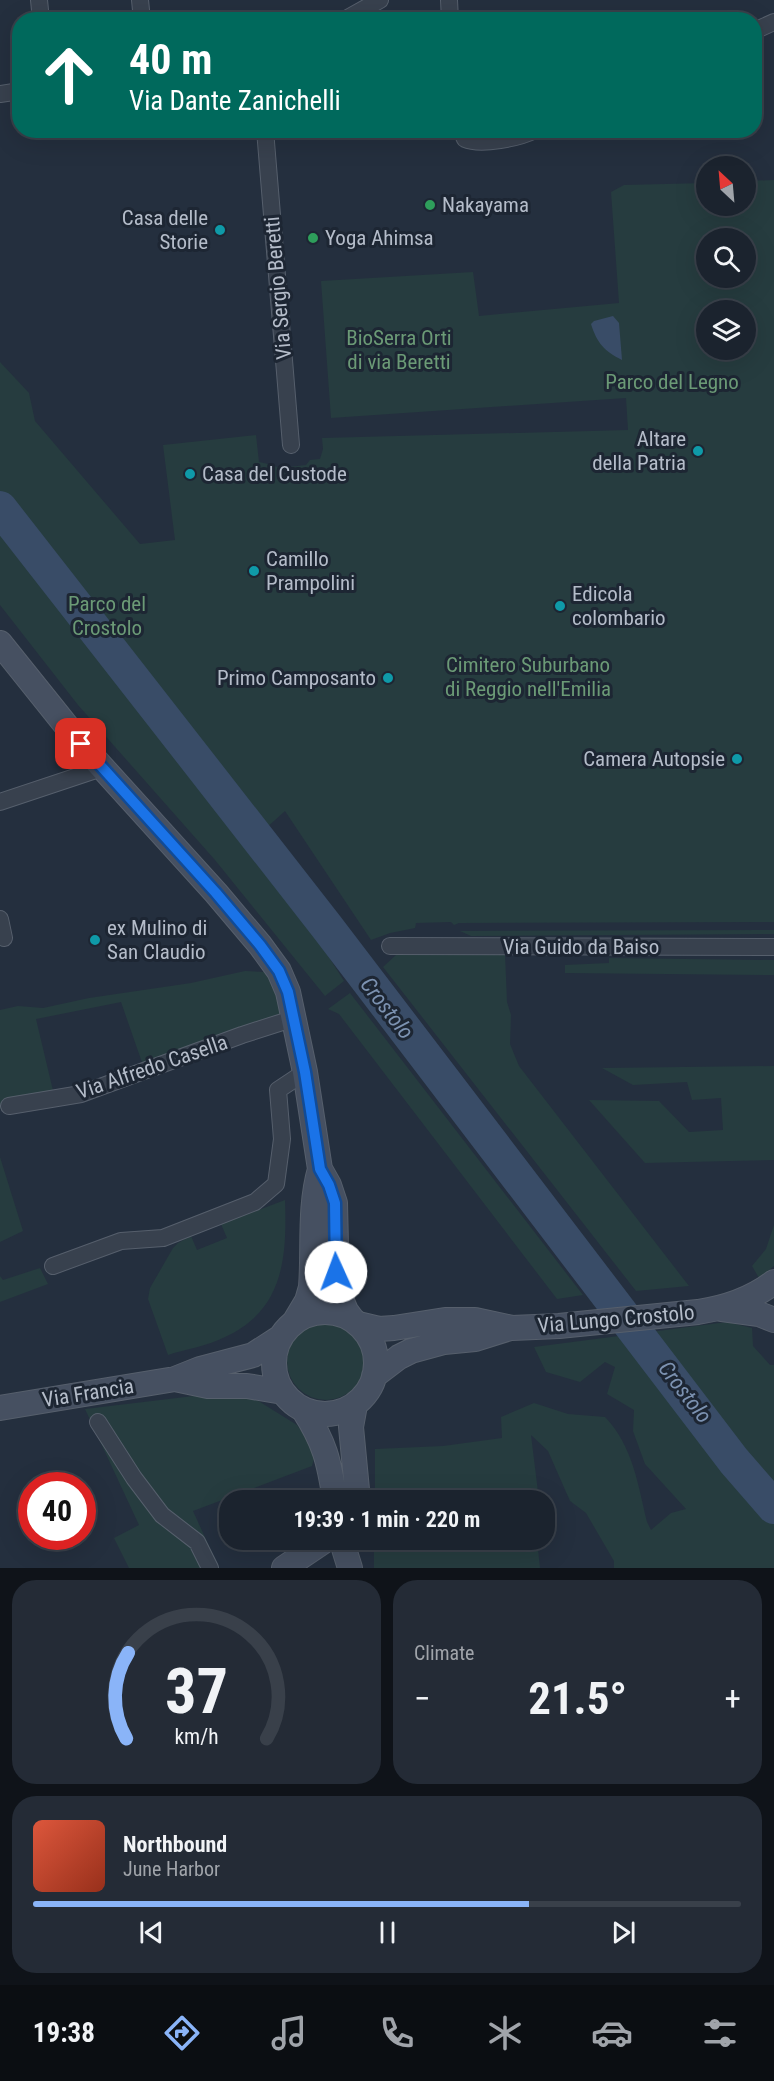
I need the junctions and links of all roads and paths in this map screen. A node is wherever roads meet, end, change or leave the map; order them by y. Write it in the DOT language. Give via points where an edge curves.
graph roads {
  1 [pos="380,0"];
  2 [pos="351,11"];
  3 [pos="266,138"];
  4 [pos="465,138"];
  5 [pos="511,138"];
  6 [pos="291,445"];
  7 [pos="0,643"];
  8 [pos="102,768"];
  9 [pos="0,802"];
  10 [pos="0,919"];
  11 [pos="4,938"];
  12 [pos="390,946"];
  13 [pos="774,947"];
  14 [pos="292,1019"];
  15 [pos="305,1072"];
  16 [pos="9,1106"];
  17 [pos="320,1169"];
  18 [pos="53,1266"];
  19 [pos="774,1282"];
  20 [pos="709,1310"];
  21 [pos="774,1320"];
  22 [pos="355,1322"];
  23 [pos="512,1328"];
  24 [pos="288,1329"];
  25 [pos="375,1376"];
  26 [pos="175,1379"];
  27 [pos="283,1392"];
  28 [pos="355,1405"];
  29 [pos="0,1407"];
  30 [pos="303,1409"];
  31 [pos="98,1422"];
  32 [pos="333,1490"];
  33 [pos="357,1490"];
  34 [pos="311,1550"];
  35 [pos="345,1550"];
  36 [pos="354,1550"];
  37 [pos="210,1568"];
  38 [pos="284,1568"];
  39 [pos="352,1568"];
  1 -- 2 [label="street"];
  3 -- 6 [label="street, Via Sergio Beretti"];
  4 -- 5 [label="street" via="473,142"];
  7 -- 8 [label="street"];
  8 -- 9 [label="street"];
  8 -- 14 [label="street" via="260,945 279,971 288,992"];
  10 -- 11 [label="street"];
  12 -- 13 [label="street, Via Guido da Baiso"];
  14 -- 15 [label="street"];
  14 -- 16 [label="street, Via Alfredo Casella" via="81,1094"];
  15 -- 17 [label="street"];
  15 -- 18 [label="street" via="278,1090 282,1139 276,1184 255,1202 163,1238 121,1241"];
  17 -- 22 [label="street" via="335,1203 337,1289"];
  17 -- 24 [label="street" via="315,1187 311,1287 307,1301"];
  19 -- 20 [label="street, Via Lungo Crostolo" via="762,1291"];
  20 -- 21 [label="street, Via Lungo Crostolo" via="759,1314"];
  20 -- 23 [label="street, Via Lungo Crostolo"];
  22 -- 23 [label="street, Via Francia" via="379,1329 475,1320"];
  22 -- 24 [label="street, Via Francia" via="341,1314 317,1312"];
  22 -- 25 [label="street" via="372,1342"];
  23 -- 25 [label="street" via="411,1351"];
  24 -- 26 [label="street, Via Francia" via="254,1355"];
  24 -- 27 [label="street" via="273,1361"];
  25 -- 28 [label="street"];
  26 -- 27 [label="street, Via Francia" via="208,1386 247,1386"];
  26 -- 29 [label="street, Via Francia"];
  27 -- 30 [label="street"];
  28 -- 30 [label="street" via="330,1414"];
  28 -- 33 [label="street" via="351,1427"];
  30 -- 32 [label="street" via="318,1431 329,1461"];
  31 -- 37 [label="street" via="162,1515 197,1542"];
  34 -- 38 [label="street"];
  35 -- 39 [label="street"];
  36 -- 39 [label="street"];
}
